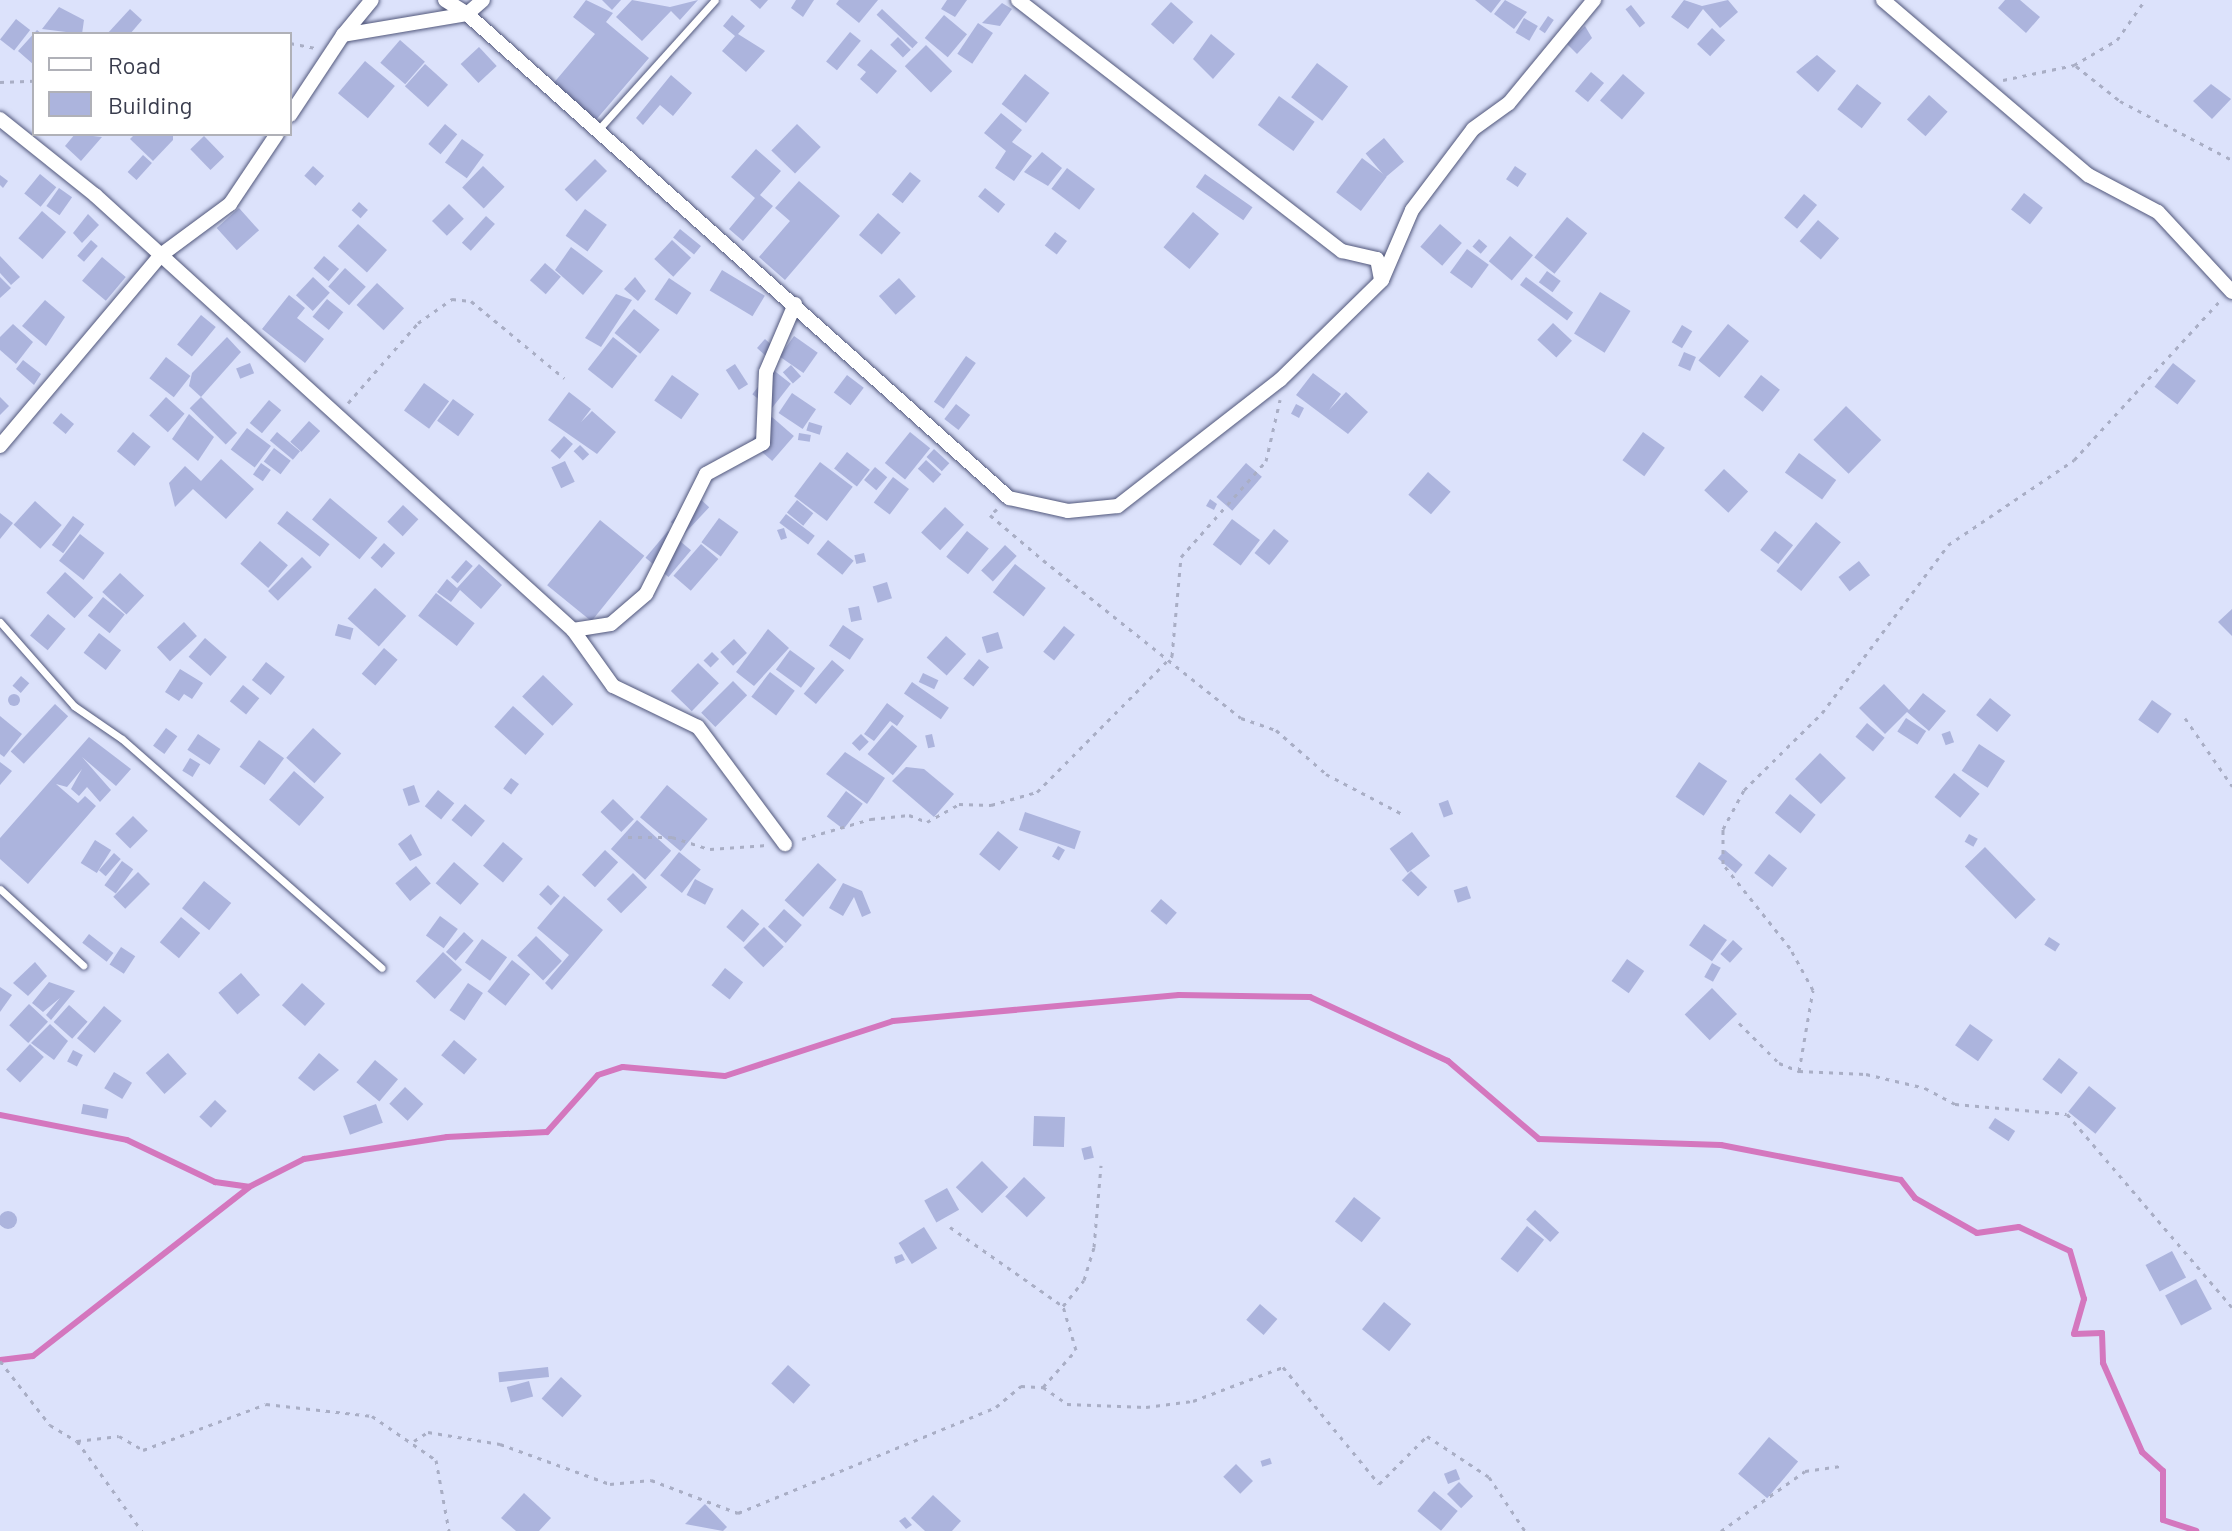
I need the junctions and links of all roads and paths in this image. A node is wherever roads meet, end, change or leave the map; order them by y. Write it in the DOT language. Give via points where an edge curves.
graph roads {
  1 [pos="372,0"];
  2 [pos="445,0"];
  3 [pos="483,0"];
  4 [pos="715,0"];
  5 [pos="1018,0"];
  6 [pos="1594,0"];
  7 [pos="1883,0"];
  8 [pos="2145,0"];
  9 [pos="467,14"];
  10 [pos="343,35"];
  11 [pos="292,43"];
  12 [pos="332,51"];
  13 [pos="2074,65"];
  14 [pos="32,81"];
  15 [pos="0,82"];
  16 [pos="1984,87"];
  17 [pos="292,112"];
  18 [pos="0,119"];
  19 [pos="597,131"];
  20 [pos="276,136"];
  21 [pos="2232,160"];
  22 [pos="161,255"];
  23 [pos="1382,280"];
  24 [pos="2231,291"];
  25 [pos="795,304"];
  26 [pos="564,378"];
  27 [pos="1280,380"];
  28 [pos="334,417"];
  29 [pos="0,446"];
  30 [pos="1009,498"];
  31 [pos="0,622"];
  32 [pos="573,630"];
  33 [pos="1172,656"];
  34 [pos="2185,718"];
  35 [pos="2232,786"];
  36 [pos="1404,815"];
  37 [pos="628,837"];
  38 [pos="785,844"];
  39 [pos="0,889"];
  40 [pos="83,965"];
  41 [pos="382,968"];
  42 [pos="1739,1023"];
  43 [pos="1799,1071"];
  44 [pos="1101,1165"];
  45 [pos="950,1227"];
  46 [pos="1063,1306"];
  47 [pos="2232,1307"];
  48 [pos="0,1361"];
  49 [pos="1043,1387"];
  50 [pos="77,1441"];
  51 [pos="414,1441"];
  52 [pos="1841,1466"];
  53 [pos="142,1531"];
  54 [pos="449,1531"];
  55 [pos="1525,1531"];
  56 [pos="1721,1531"];
  1 -- 10 [label="street"];
  2 -- 9 [label="street"];
  3 -- 9 [label="street"];
  4 -- 19 [label="lane"];
  5 -- 23 [label="street" via="1342,251 1377,259"];
  6 -- 23 [label="street" via="1509,103 1473,129 1412,210"];
  7 -- 16 [label="street"];
  8 -- 13 [label="path" via="2117,40"];
  9 -- 10 [label="street"];
  9 -- 19 [label="street"];
  10 -- 12 [label="street"];
  11 -- 12 [label="path"];
  12 -- 17 [label="street"];
  13 -- 16 [label="path" via="2035,68"];
  13 -- 21 [label="path" via="2120,101"];
  14 -- 15 [label="path"];
  16 -- 24 [label="street" via="2088,175 2148,204"];
  18 -- 22 [label="street"];
  19 -- 25 [label="street" via="734,257"];
  20 -- 22 [label="street" via="230,204"];
  22 -- 28 [label="street"];
  22 -- 29 [label="street"];
  23 -- 27 [label="street"];
  24 -- 43 [label="path" via="2074,460 1948,545 1822,713 1744,790 1723,829 1723,864 1790,948 1813,990"];
  25 -- 30 [label="street"];
  25 -- 32 [label="street" via="766,372 763,443 706,474 646,594 611,624"];
  26 -- 28 [label="path" via="471,301 452,299 418,323"];
  27 -- 30 [label="street" via="1118,506 1068,511"];
  27 -- 33 [label="path" via="1266,461 1181,557"];
  28 -- 32 [label="street"];
  30 -- 33 [label="path" via="990,515 1086,597"];
  31 -- 41 [label="lane" via="74,706 122,739"];
  32 -- 38 [label="street" via="613,686 698,727"];
  33 -- 36 [label="path" via="1241,718 1276,730 1326,774"];
  33 -- 38 [label="path" via="1037,792 991,805 959,804 927,822 909,815 871,819"];
  34 -- 35 [label="path"];
  37 -- 38 [label="path" via="672,837 710,849"];
  39 -- 40 [label="lane"];
  42 -- 43 [label="path" via="1779,1063"];
  43 -- 47 [label="path" via="1866,1074 1925,1088 1955,1104 2067,1114"];
  44 -- 46 [label="path" via="1094,1247 1084,1280"];
  45 -- 46 [label="path"];
  46 -- 49 [label="path" via="1076,1350"];
  48 -- 50 [label="path" via="50,1425"];
  49 -- 51 [label="path" via="1021,1386 996,1407 738,1513 651,1480 610,1484 500,1444 428,1432"];
  49 -- 55 [label="path" via="1067,1404 1146,1407 1193,1401 1283,1367 1379,1484 1427,1436 1489,1477"];
  50 -- 51 [label="path" via="119,1436 143,1450 266,1404 372,1416"];
  50 -- 53 [label="path"];
  51 -- 54 [label="path" via="436,1460"];
  52 -- 56 [label="path" via="1805,1471"];
}
